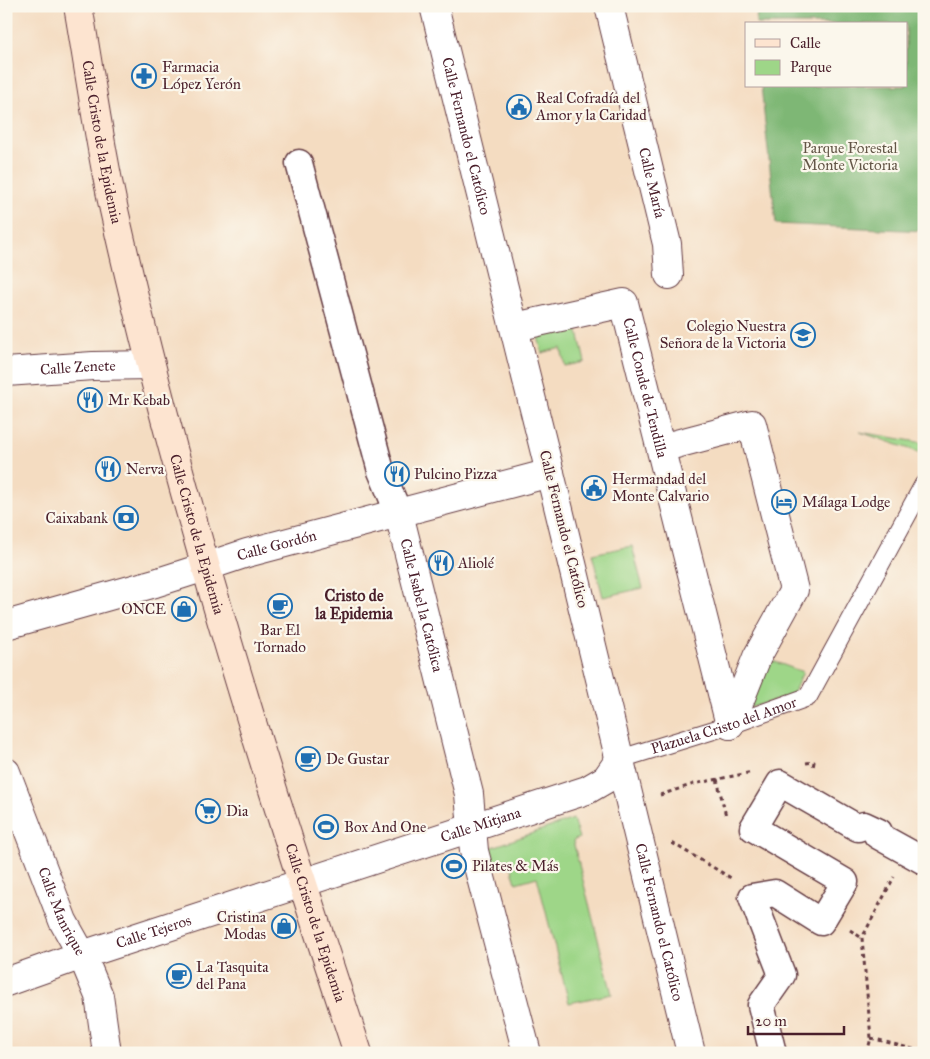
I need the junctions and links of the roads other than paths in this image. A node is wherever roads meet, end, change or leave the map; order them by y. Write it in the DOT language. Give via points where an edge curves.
graph roads {
  1 [pos="78,6"];
  2 [pos="434,6"];
  3 [pos="609,6"];
  4 [pos="299,163"];
  5 [pos="669,275"];
  6 [pos="515,326"];
  7 [pos="150,365"];
  8 [pos="6,372"];
  9 [pos="661,448"];
  10 [pos="550,473"];
  11 [pos="924,484"];
  12 [pos="399,514"];
  13 [pos="205,567"];
  14 [pos="6,625"];
  15 [pos="730,725"];
  16 [pos="620,759"];
  17 [pos="6,772"];
  18 [pos="472,827"];
  19 [pos="924,861"];
  20 [pos="303,883"];
  21 [pos="82,955"];
  22 [pos="6,982"];
  23 [pos="107,1053"];
  24 [pos="358,1053"];
  25 [pos="527,1053"];
  26 [pos="691,1053"];
  27 [pos="773,1053"];
  1 -- 7 [label="main road, Calle Cristo de la Epidemia" via="113,206"];
  2 -- 6 [label="street, Calle Fernando el Católico"];
  3 -- 5 [label="street, Calle María" via="667,244"];
  4 -- 12 [label="street, Calle Isabel la Católica" via="380,471"];
  6 -- 9 [label="street, Calle Conde de Tendilla" via="624,302"];
  6 -- 10 [label="street, Calle Fernando el Católico"];
  7 -- 8 [label="street, Calle Zenete"];
  7 -- 13 [label="main road, Calle Cristo de la Epidemia"];
  9 -- 15 [label="street, Calle Conde de Tendilla"];
  9 -- 15 [label="street" via="752,424 794,590 757,658"];
  10 -- 12 [label="street, Calle Gordón"];
  10 -- 16 [label="street, Calle Fernando el Católico"];
  11 -- 15 [label="lane, Plazuela Cristo del Amor" via="808,697"];
  12 -- 13 [label="street, Calle Gordón"];
  12 -- 18 [label="street, Calle Isabel la Católica" via="469,794"];
  13 -- 14 [label="street, Calle Gordón"];
  13 -- 20 [label="main road, Calle Cristo de la Epidemia"];
  15 -- 16 [label="lane, Plazuela Cristo del Amor"];
  16 -- 18 [label="street, Calle Mitjana" via="606,779 587,790"];
  16 -- 26 [label="street, Calle Fernando el Católico"];
  17 -- 21 [label="street, Calle Manrique" via="63,921"];
  18 -- 20 [label="street, Calle Mitjana"];
  18 -- 25 [label="street, Calle Isabel la Católica" via="474,851"];
  19 -- 27 [label="street" via="877,835 878,832 864,824 858,828 780,783 753,828 845,882 821,922 775,893 752,897 782,975 761,1006"];
  20 -- 21 [label="street, Calle Tejeros"];
  20 -- 24 [label="main road, Calle Cristo de la Epidemia"];
  21 -- 22 [label="street, Calle Tejeros"];
  21 -- 23 [label="street, Calle Manrique" via="99,996"];
}
